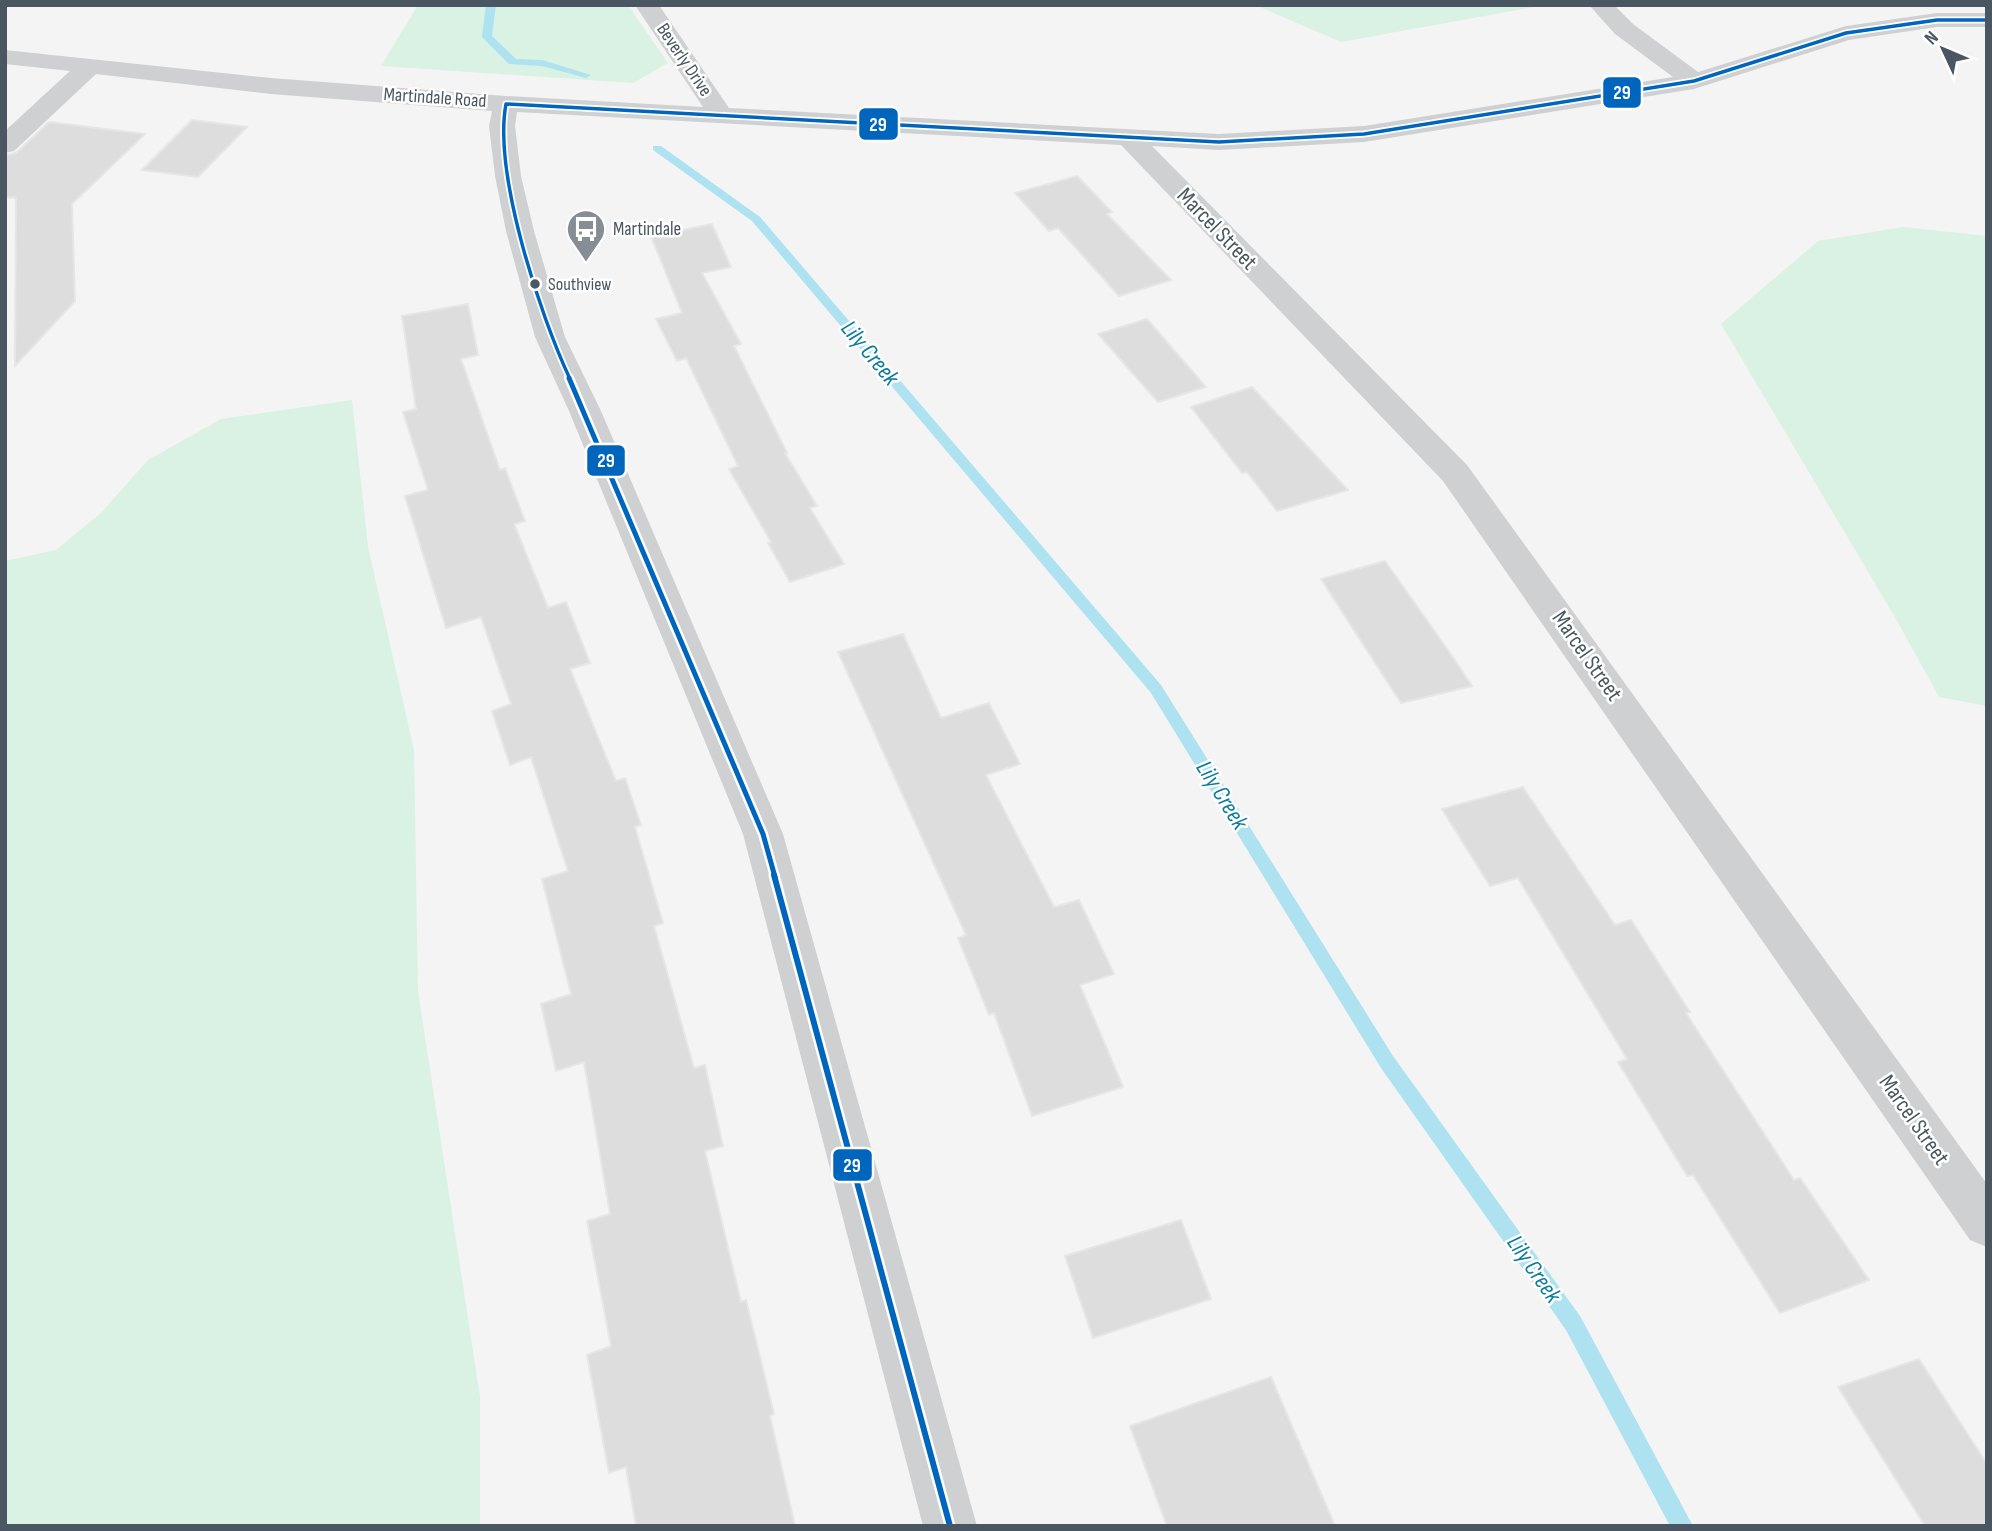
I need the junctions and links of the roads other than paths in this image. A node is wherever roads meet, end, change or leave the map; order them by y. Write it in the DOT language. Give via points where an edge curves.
graph roads {
  1 [pos="647,5"];
  2 [pos="1601,5"];
  3 [pos="1987,20"];
  4 [pos="5,57"];
  5 [pos="88,68"];
  6 [pos="1694,81"];
  7 [pos="506,104"];
  8 [pos="721,115"];
  9 [pos="1128,137"];
  10 [pos="5,145"];
  11 [pos="1987,1224"];
  12 [pos="950,1526"];
  1 -- 8 [label="street, Beverly Drive"];
  2 -- 6 [label="street" via="1624,29"];
  3 -- 6 [label="street, Martindale Road" via="1937,20 1846,33"];
  4 -- 5 [label="street, Martindale Road"];
  5 -- 7 [label="street, Martindale Road"];
  5 -- 10 [label="street"];
  6 -- 9 [label="street, Martindale Road" via="1364,134 1219,142"];
  7 -- 8 [label="street, Martindale Road"];
  7 -- 12 [label="street" via="502,126 508,176 550,337 762,834"];
  8 -- 9 [label="street, Martindale Road"];
  9 -- 11 [label="street, Marcel Street" via="1455,473"];
}
